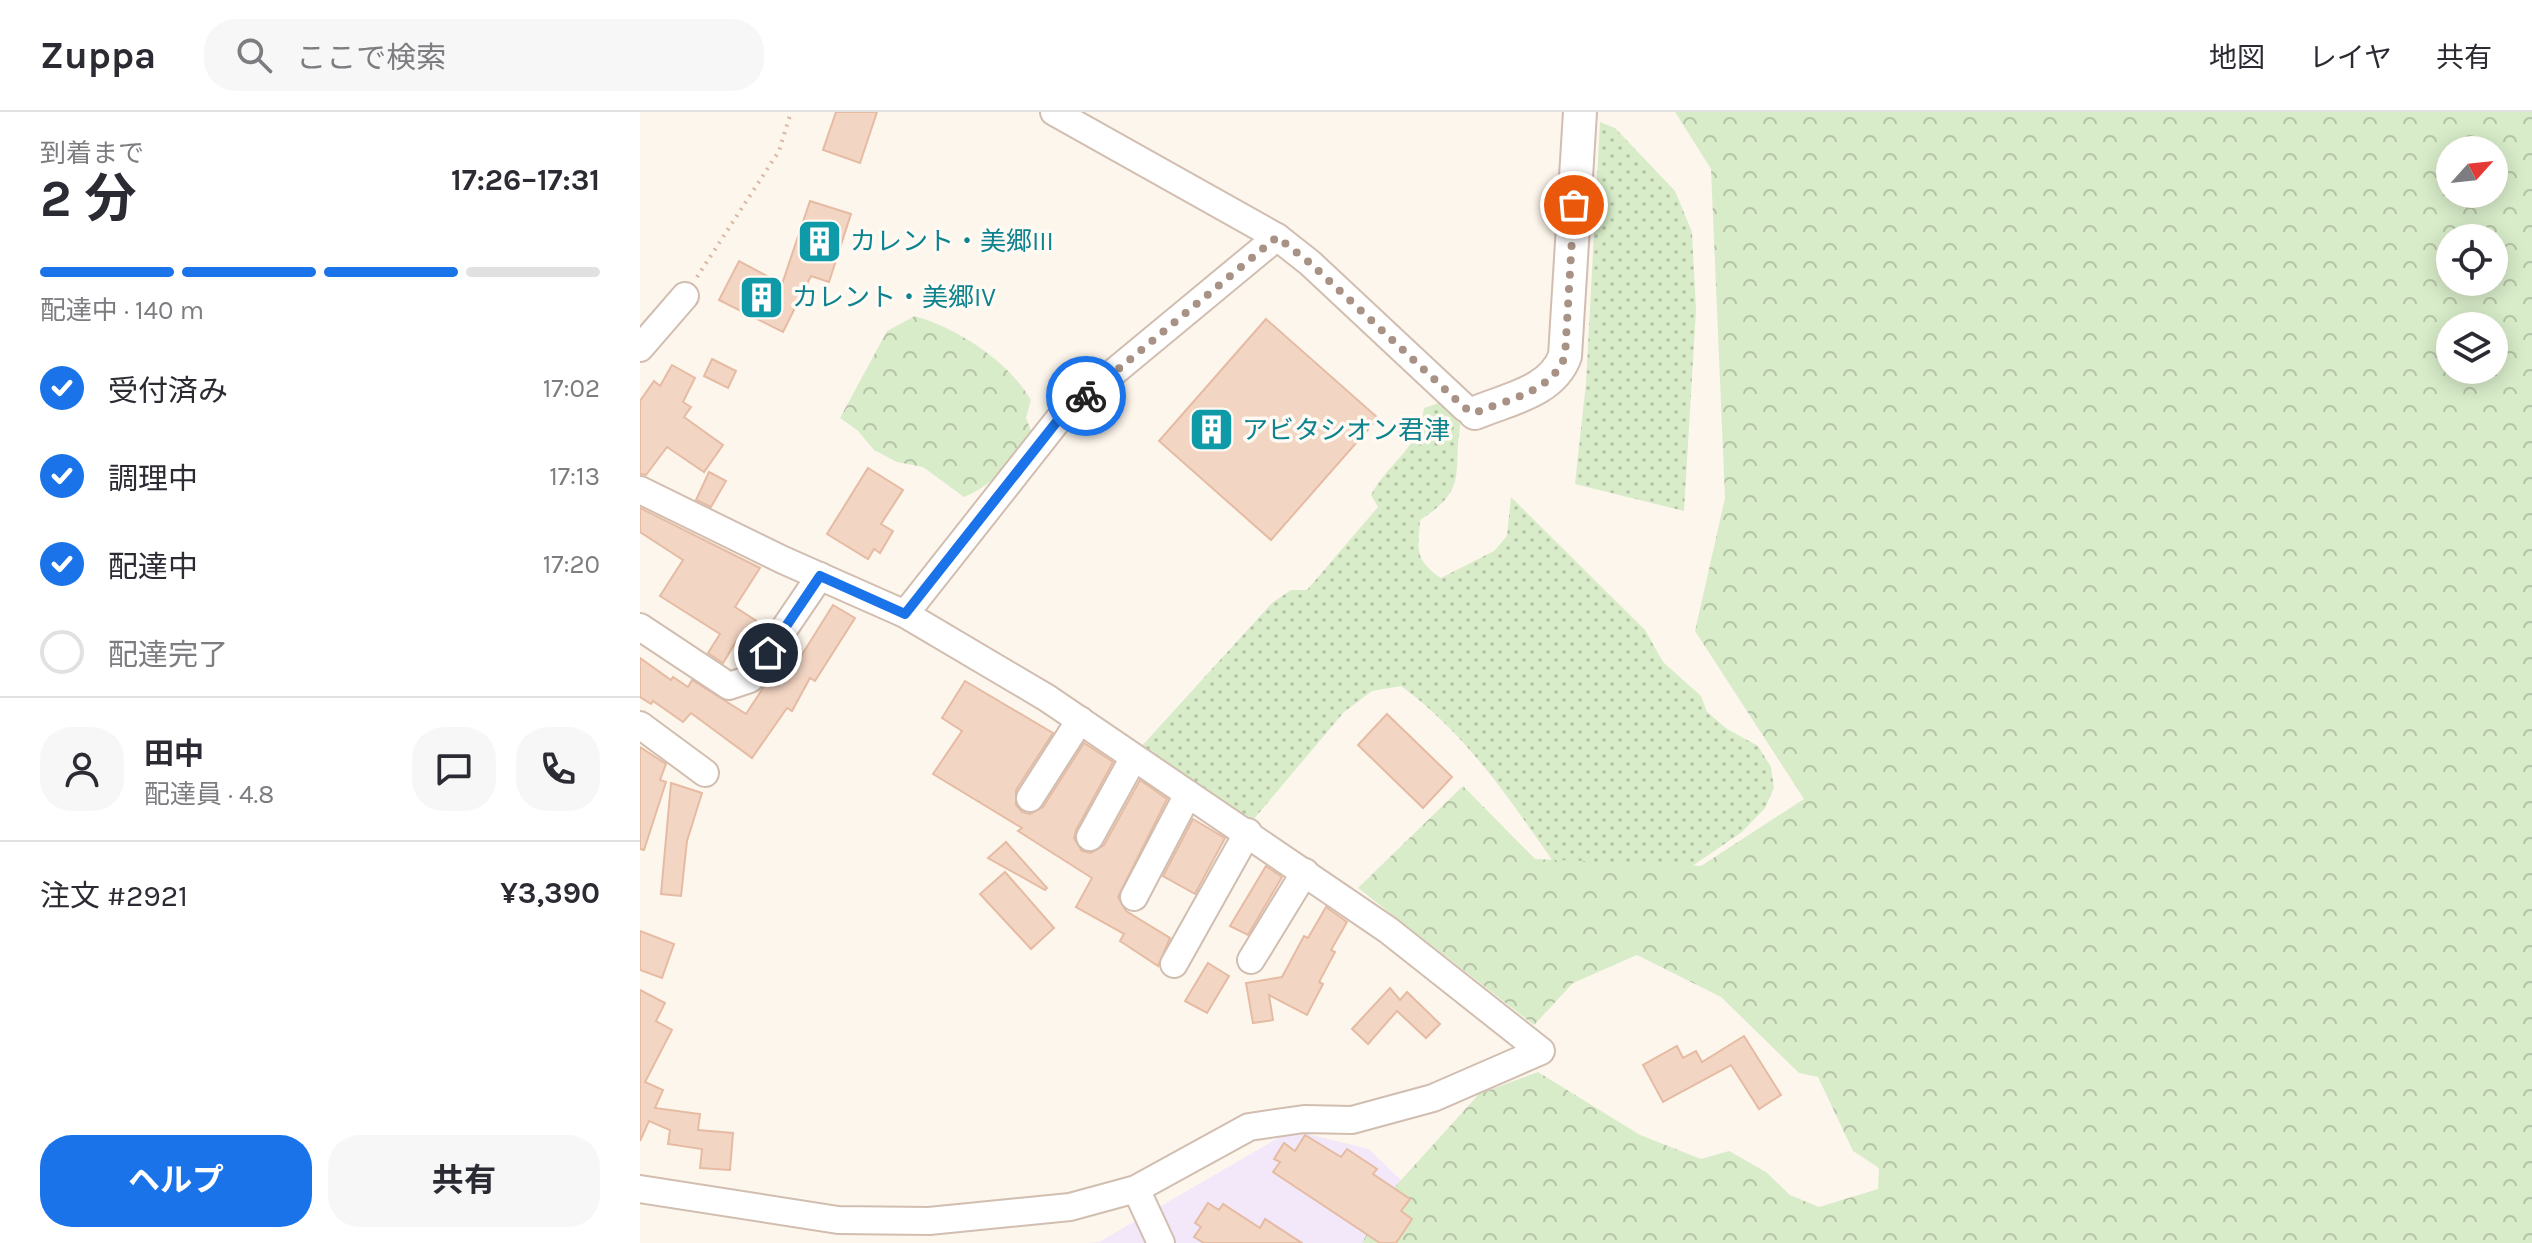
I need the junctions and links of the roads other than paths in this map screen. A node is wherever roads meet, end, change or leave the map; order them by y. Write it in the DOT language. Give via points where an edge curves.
graph roads {
  1 [pos="1054,112"];
  2 [pos="1580,112"];
  3 [pos="1277,237"];
  4 [pos="685,296"];
  5 [pos="640,348"];
  6 [pos="1475,413"];
  7 [pos="640,490"];
  8 [pos="820,576"];
  9 [pos="905,614"];
  10 [pos="640,627"];
  11 [pos="1080,720"];
  12 [pos="640,725"];
  13 [pos="1133,759"];
  14 [pos="705,773"];
  15 [pos="1188,794"];
  16 [pos="1030,798"];
  17 [pos="1248,832"];
  18 [pos="1090,837"];
  19 [pos="1305,872"];
  20 [pos="1134,897"];
  21 [pos="1251,960"];
  22 [pos="1174,964"];
  23 [pos="640,1189"];
  24 [pos="1136,1189"];
  25 [pos="1161,1243"];
  1 -- 3 [label="street"];
  2 -- 6 [label="street" via="1565,356 1559,372 1543,385"];
  3 -- 6 [label="street"];
  3 -- 9 [label="street" via="1062,415"];
  4 -- 5 [label="street"];
  7 -- 8 [label="street"];
  8 -- 9 [label="street"];
  8 -- 10 [label="street" via="750,679 740,685 729,686"];
  9 -- 11 [label="street"];
  11 -- 13 [label="street"];
  11 -- 16 [label="street"];
  12 -- 14 [label="street"];
  13 -- 15 [label="street"];
  13 -- 18 [label="street"];
  15 -- 17 [label="street"];
  15 -- 20 [label="street"];
  17 -- 19 [label="street"];
  17 -- 22 [label="street"];
  19 -- 21 [label="street"];
  19 -- 24 [label="street" via="1541,1051 1433,1098 1352,1120 1304,1119 1249,1127"];
  23 -- 24 [label="street" via="838,1220 929,1221 1070,1207"];
  24 -- 25 [label="street"];
}
